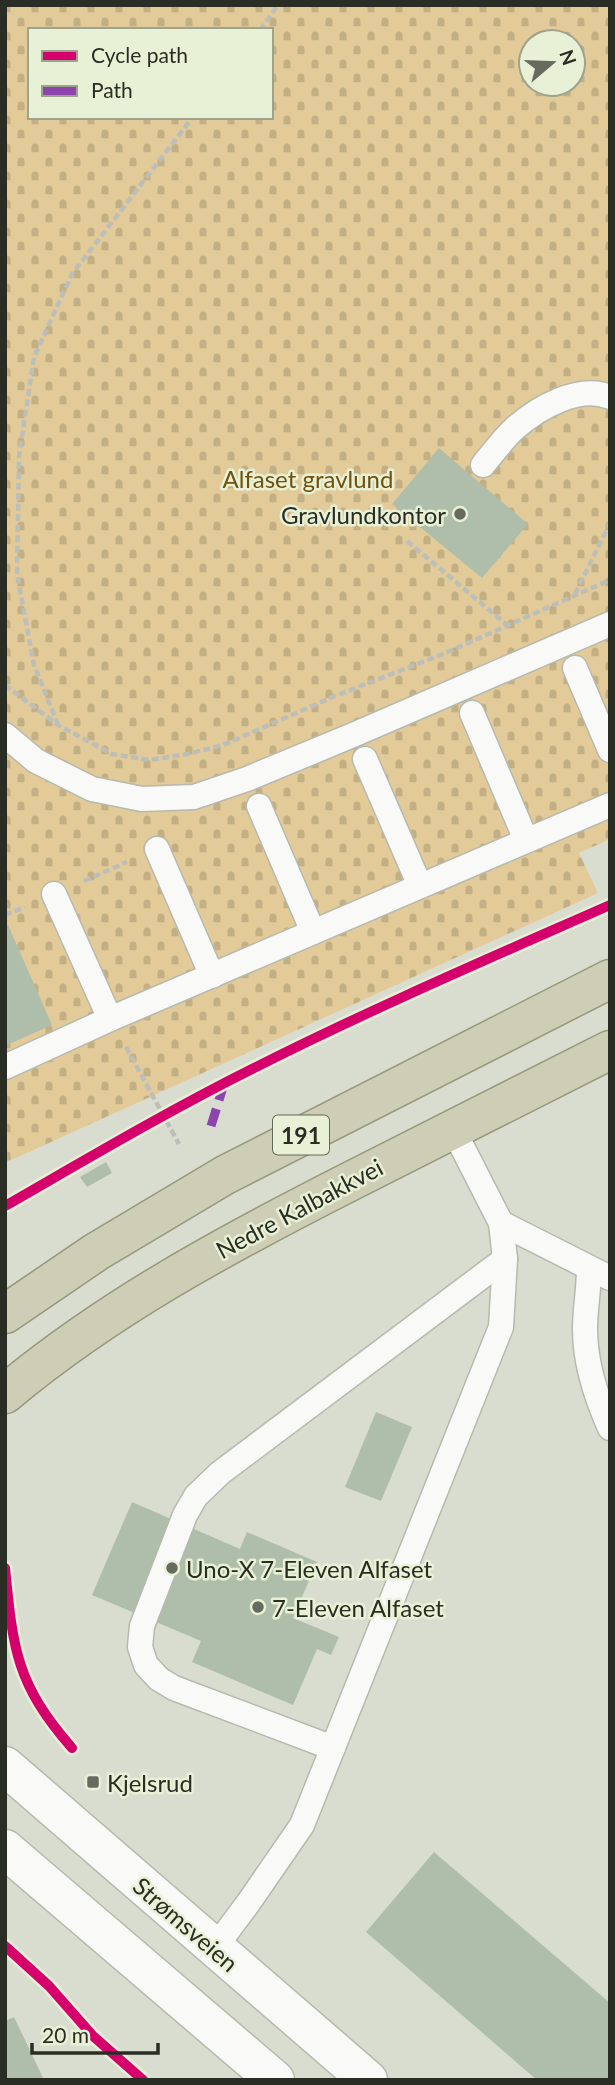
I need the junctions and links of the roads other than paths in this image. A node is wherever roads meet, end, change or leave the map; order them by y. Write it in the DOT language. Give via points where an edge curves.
graph roads {
  1 [pos="610,397"];
  2 [pos="483,465"];
  3 [pos="610,624"];
  4 [pos="575,668"];
  5 [pos="472,713"];
  6 [pos="5,735"];
  7 [pos="610,750"];
  8 [pos="365,759"];
  9 [pos="610,805"];
  10 [pos="258,806"];
  11 [pos="526,839"];
  12 [pos="157,849"];
  13 [pos="420,886"];
  14 [pos="54,894"];
  15 [pos="313,932"];
  16 [pos="212,976"];
  17 [pos="610,979"];
  18 [pos="110,1019"];
  19 [pos="610,1050"];
  20 [pos="5,1067"];
  21 [pos="453,1129"];
  22 [pos="501,1223"];
  23 [pos="505,1259"];
  24 [pos="599,1273"];
  25 [pos="5,1314"];
  26 [pos="5,1394"];
  27 [pos="610,1428"];
  28 [pos="333,1748"];
  29 [pos="5,1766"];
  30 [pos="5,1849"];
  31 [pos="214,1950"];
  32 [pos="275,2080"];
  33 [pos="368,2080"];
  1 -- 2 [label="lane" via="586,394 537,411 514,429"];
  3 -- 6 [label="lane" via="318,750 194,797 142,799 92,789 36,761"];
  4 -- 7 [label="lane"];
  5 -- 11 [label="lane"];
  8 -- 13 [label="lane"];
  9 -- 11 [label="lane"];
  10 -- 15 [label="lane"];
  11 -- 13 [label="lane"];
  12 -- 16 [label="lane"];
  13 -- 15 [label="lane"];
  14 -- 18 [label="lane"];
  15 -- 16 [label="lane"];
  16 -- 18 [label="lane"];
  17 -- 25 [label="highway, 191" via="225,1175 96,1252"];
  18 -- 20 [label="lane"];
  19 -- 21 [label="highway, Nedre Kalbakkvei / 191"];
  21 -- 22 [label="lane"];
  21 -- 26 [label="highway, Nedre Kalbakkvei / 191" via="201,1259 56,1354"];
  22 -- 23 [label="lane"];
  22 -- 24 [label="lane"];
  23 -- 28 [label="lane" via="501,1327"];
  23 -- 28 [label="lane" via="219,1473 196,1496 142,1626 140,1647 146,1665 159,1679"];
  24 -- 27 [label="lane" via="585,1328 589,1366"];
  28 -- 31 [label="lane" via="302,1825"];
  29 -- 31 [label="main road, Strømsveien"];
  30 -- 32 [label="main road"];
  31 -- 33 [label="main road, Strømsveien"];
}
